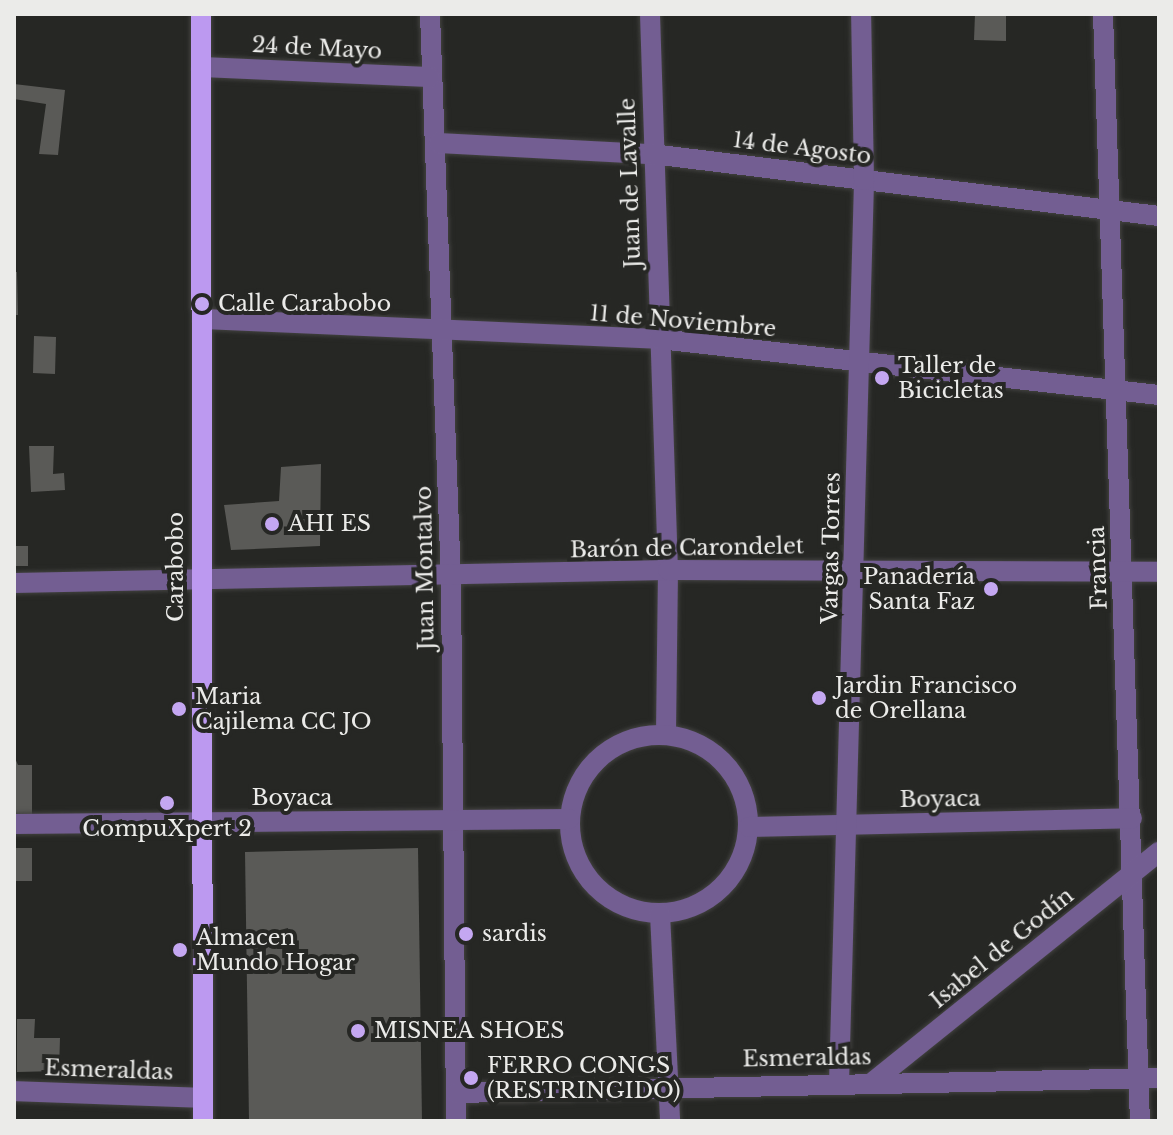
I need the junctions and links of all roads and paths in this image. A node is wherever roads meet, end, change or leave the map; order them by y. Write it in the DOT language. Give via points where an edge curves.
graph roads {
  1 [pos="201,14"];
  2 [pos="430,14"];
  3 [pos="650,14"];
  4 [pos="861,14"];
  5 [pos="1103,14"];
  6 [pos="201,67"];
  7 [pos="430,77"];
  8 [pos="439,143"];
  9 [pos="652,154"];
  10 [pos="864,180"];
  11 [pos="1110,209"];
  12 [pos="1159,216"];
  13 [pos="202,319"];
  14 [pos="442,329"];
  15 [pos="659,339"];
  16 [pos="859,363"];
  17 [pos="1117,390"];
  18 [pos="1159,395"];
  19 [pos="856,569"];
  20 [pos="1121,569"];
  21 [pos="668,570"];
  22 [pos="1159,572"];
  23 [pos="451,580"];
  24 [pos="199,581"];
  25 [pos="14,583"];
  26 [pos="666,734"];
  27 [pos="1132,818"];
  28 [pos="569,819"];
  29 [pos="452,822"];
  30 [pos="201,823"];
  31 [pos="14,824"];
  32 [pos="845,825"];
  33 [pos="749,827"];
  34 [pos="1159,852"];
  35 [pos="1129,876"];
  36 [pos="660,914"];
  37 [pos="1149,1078"];
  38 [pos="874,1081"];
  39 [pos="839,1083"];
  40 [pos="668,1084"];
  41 [pos="14,1091"];
  42 [pos="456,1093"];
  43 [pos="203,1098"];
  44 [pos="203,1121"];
  45 [pos="456,1121"];
  46 [pos="670,1121"];
  47 [pos="1140,1121"];
  1 -- 6 [label="main road, Carabobo"];
  2 -- 7 [label="street, Juan Montalvo"];
  3 -- 9 [label="street, Juan de Lavalle"];
  4 -- 10 [label="street, Vargas Torres"];
  5 -- 11 [label="street, Francia"];
  6 -- 7 [label="street, 24 de Mayo"];
  6 -- 13 [label="main road, Carabobo"];
  7 -- 8 [label="street, Juan Montalvo"];
  8 -- 9 [label="street, 14 de Agosto"];
  8 -- 14 [label="street, Juan Montalvo"];
  9 -- 10 [label="street, 14 de Agosto"];
  9 -- 15 [label="street, Juan de Lavalle"];
  10 -- 11 [label="street, 14 de Agosto"];
  10 -- 16 [label="street, Vargas Torres"];
  11 -- 12 [label="street, 14 de Agosto"];
  11 -- 17 [label="street, Francia"];
  13 -- 14 [label="street, 11 de Noviembre"];
  13 -- 24 [label="main road, Carabobo"];
  14 -- 15 [label="street, 11 de Noviembre"];
  14 -- 23 [label="street, Juan Montalvo"];
  15 -- 16 [label="street, 11 de Noviembre"];
  15 -- 21 [label="street, Juan de Lavalle"];
  16 -- 17 [label="street, 11 de Noviembre"];
  16 -- 19 [label="street, Vargas Torres"];
  17 -- 18 [label="street, 11 de Noviembre"];
  17 -- 20 [label="street, Francia"];
  19 -- 20 [label="street, Barón de Carondelet"];
  19 -- 21 [label="street, Barón de Carondelet"];
  19 -- 32 [label="street, Vargas Torres"];
  20 -- 22 [label="street, Barón de Carondelet"];
  20 -- 27 [label="street, Francia"];
  21 -- 23 [label="street, Barón de Carondelet"];
  21 -- 26 [label="street, Juan de Lavalle"];
  23 -- 24 [label="street, Barón de Carondelet"];
  23 -- 29 [label="street, Juan Montalvo"];
  24 -- 25 [label="street"];
  24 -- 30 [label="main road, Carabobo"];
  26 -- 28 [label="street" via="631,740 600,757 574,796"];
  26 -- 33 [label="street" via="698,744 726,764 739,782"];
  27 -- 32 [label="street, Boyaca"];
  27 -- 35 [label="street, Francia"];
  28 -- 29 [label="street, Boyaca"];
  28 -- 36 [label="street" via="580,867 594,886 614,902"];
  29 -- 30 [label="street, Boyaca"];
  29 -- 42 [label="street, Juan Montalvo"];
  30 -- 31 [label="street, Boyaca"];
  30 -- 43 [label="main road, Carabobo"];
  32 -- 33 [label="street, Boyaca"];
  32 -- 39 [label="street, Vargas Torres"];
  33 -- 36 [label="street" via="736,870 722,888 683,910"];
  34 -- 35 [label="street, Isabel de Godín"];
  35 -- 37 [label="street, Francia"];
  35 -- 38 [label="street, Isabel de Godín"];
  36 -- 40 [label="street"];
  37 -- 38 [label="street, Esmeraldas"];
  37 -- 47 [label="street, Francia"];
  38 -- 39 [label="street, Esmeraldas"];
  39 -- 40 [label="street, Esmeraldas"];
  40 -- 42 [label="street, Esmeraldas"];
  40 -- 46 [label="street"];
  41 -- 43 [label="street, Esmeraldas"];
  42 -- 45 [label="street, Juan Montalvo"];
  43 -- 44 [label="main road, Carabobo"];
}
